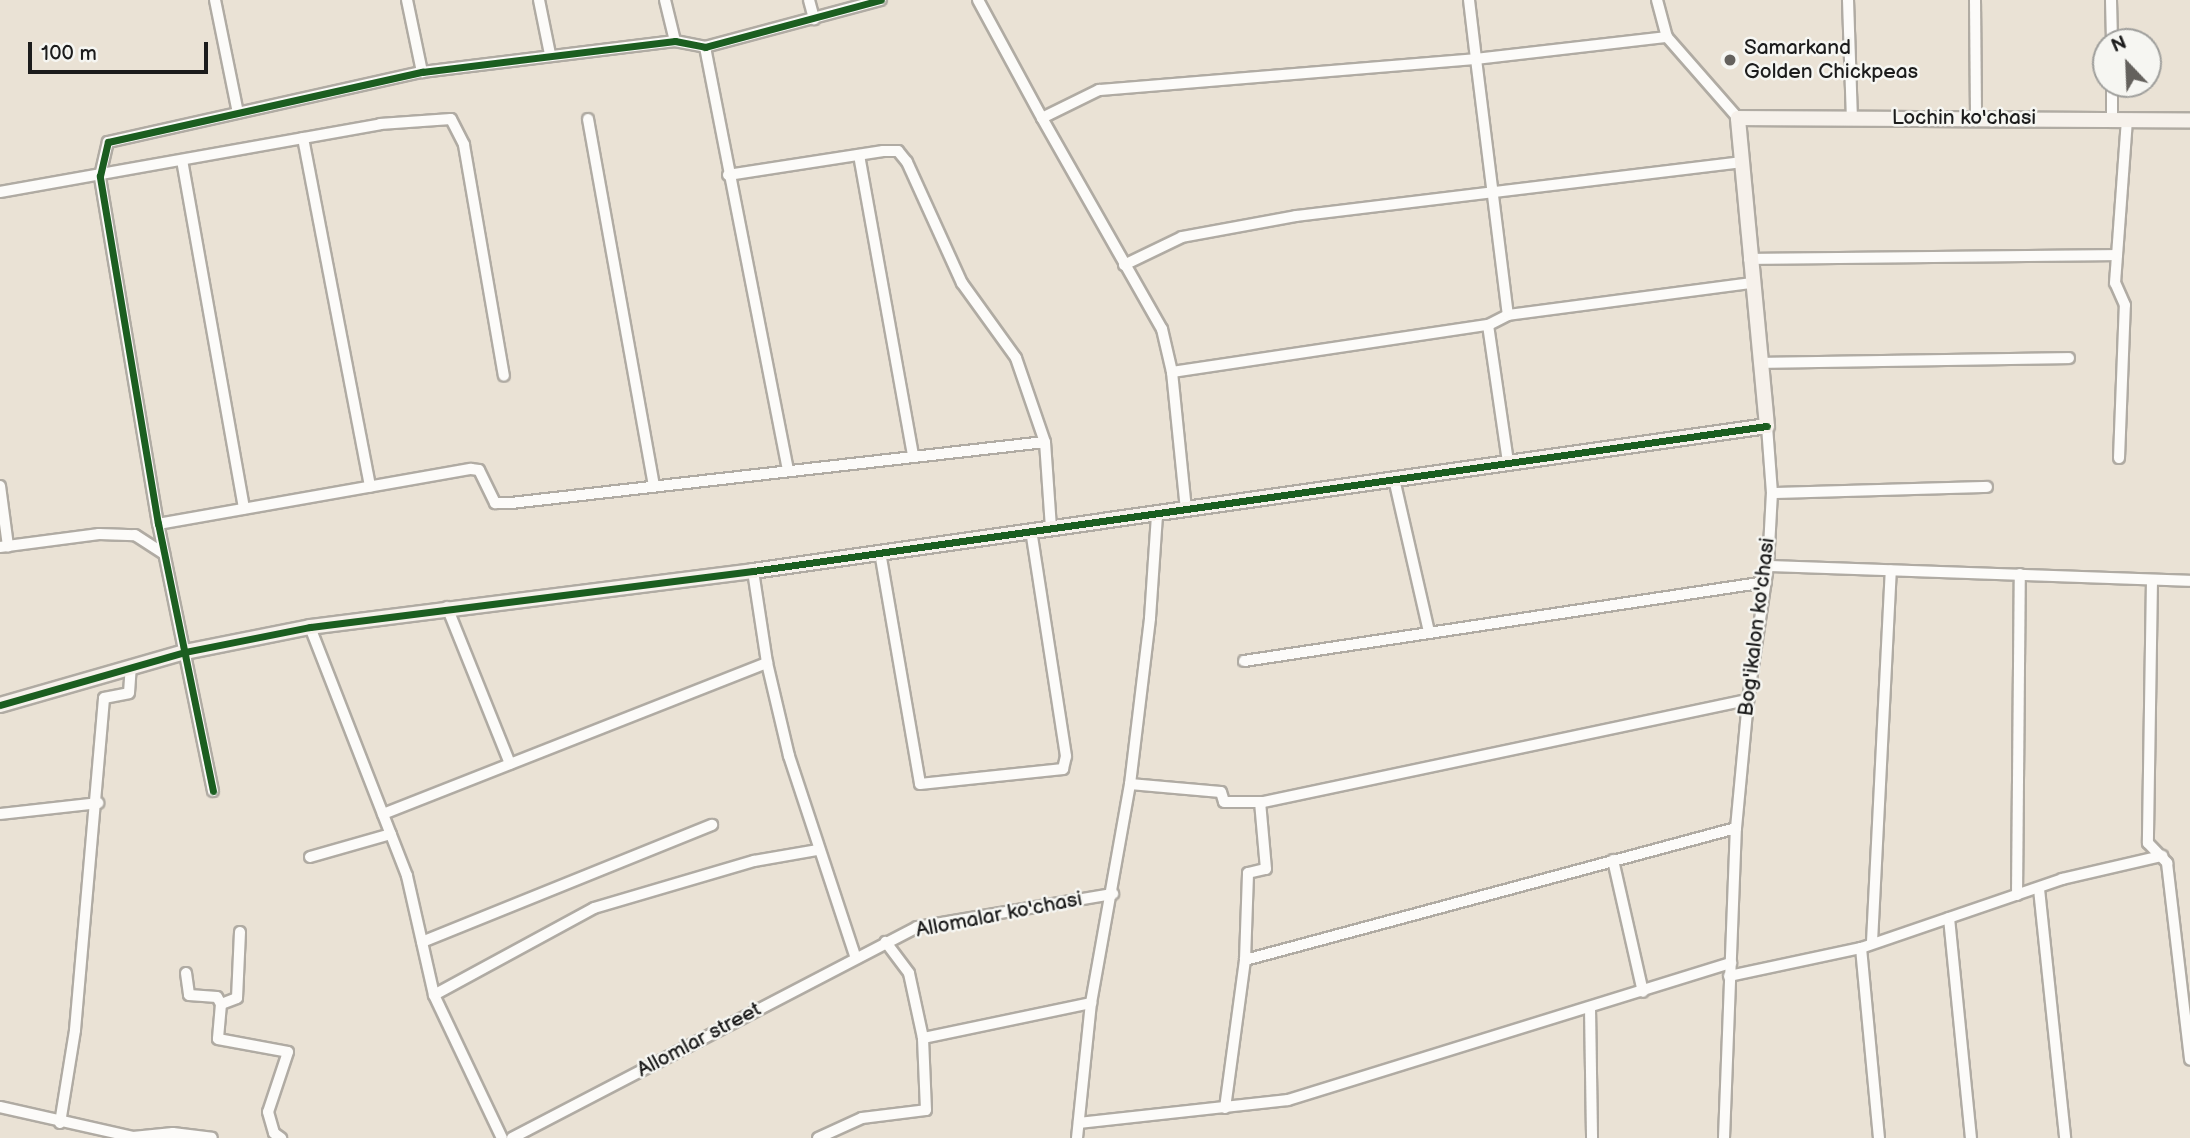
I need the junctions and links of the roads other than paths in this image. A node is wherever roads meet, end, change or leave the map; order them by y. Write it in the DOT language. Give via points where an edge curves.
graph roads {
  1 [pos="215,0"];
  2 [pos="407,0"];
  3 [pos="539,0"];
  4 [pos="665,0"];
  5 [pos="808,0"];
  6 [pos="881,0"];
  7 [pos="978,0"];
  8 [pos="1469,0"];
  9 [pos="1657,0"];
  10 [pos="1848,0"];
  11 [pos="1975,0"];
  12 [pos="2111,0"];
  13 [pos="814,19"];
  14 [pos="2112,28"];
  15 [pos="1667,37"];
  16 [pos="675,41"];
  17 [pos="705,47"];
  18 [pos="550,54"];
  19 [pos="1476,59"];
  20 [pos="422,72"];
  21 [pos="2115,98"];
  22 [pos="238,113"];
  23 [pos="1738,117"];
  24 [pos="1042,118"];
  25 [pos="1852,118"];
  26 [pos="1976,118"];
  27 [pos="588,119"];
  28 [pos="2120,119"];
  29 [pos="2190,120"];
  30 [pos="303,138"];
  31 [pos="859,155"];
  32 [pos="182,160"];
  33 [pos="1742,162"];
  34 [pos="728,175"];
  35 [pos="100,176"];
  36 [pos="0,192"];
  37 [pos="1493,192"];
  38 [pos="2117,255"];
  39 [pos="1749,259"];
  40 [pos="1124,265"];
  41 [pos="1751,283"];
  42 [pos="1508,316"];
  43 [pos="1488,325"];
  44 [pos="2069,358"];
  45 [pos="1760,363"];
  46 [pos="1172,372"];
  47 [pos="504,376"];
  48 [pos="1767,426"];
  49 [pos="1045,442"];
  50 [pos="913,456"];
  51 [pos="2119,458"];
  52 [pos="1508,462"];
  53 [pos="788,470"];
  54 [pos="1394,480"];
  55 [pos="0,486"];
  56 [pos="654,486"];
  57 [pos="370,487"];
  58 [pos="1987,487"];
  59 [pos="1772,493"];
  60 [pos="244,509"];
  61 [pos="1186,510"];
  62 [pos="1157,514"];
  63 [pos="158,524"];
  64 [pos="1051,527"];
  65 [pos="1031,531"];
  66 [pos="4,546"];
  67 [pos="880,552"];
  68 [pos="164,554"];
  69 [pos="1768,566"];
  70 [pos="1891,570"];
  71 [pos="753,571"];
  72 [pos="2020,574"];
  73 [pos="2152,580"];
  74 [pos="2190,581"];
  75 [pos="1766,582"];
  76 [pos="447,607"];
  77 [pos="310,627"];
  78 [pos="1429,632"];
  79 [pos="185,652"];
  80 [pos="1244,662"];
  81 [pos="767,663"];
  82 [pos="131,666"];
  83 [pos="1748,700"];
  84 [pos="0,705"];
  85 [pos="510,764"];
  86 [pos="1130,784"];
  87 [pos="213,791"];
  88 [pos="1260,802"];
  89 [pos="98,803"];
  90 [pos="0,814"];
  91 [pos="383,814"];
  92 [pos="712,825"];
  93 [pos="1736,828"];
  94 [pos="391,834"];
  95 [pos="818,849"];
  96 [pos="2162,856"];
  97 [pos="310,857"];
  98 [pos="1613,860"];
  99 [pos="2039,888"];
  100 [pos="1113,894"];
  101 [pos="2017,895"];
  102 [pos="1949,918"];
  103 [pos="240,932"];
  104 [pos="422,942"];
  105 [pos="886,942"];
  106 [pos="1866,945"];
  107 [pos="856,958"];
  108 [pos="1245,960"];
  109 [pos="1731,963"];
  110 [pos="186,973"];
  111 [pos="1729,976"];
  112 [pos="1643,992"];
  113 [pos="435,995"];
  114 [pos="1091,1003"];
  115 [pos="221,1004"];
  116 [pos="1590,1008"];
  117 [pos="923,1038"];
  118 [pos="2190,1060"];
  119 [pos="0,1107"];
  120 [pos="1224,1108"];
  121 [pos="60,1123"];
  122 [pos="1079,1123"];
  123 [pos="124,1137"];
  124 [pos="212,1138"];
  125 [pos="281,1138"];
  126 [pos="502,1138"];
  127 [pos="512,1138"];
  128 [pos="818,1138"];
  129 [pos="1077,1138"];
  130 [pos="1592,1138"];
  131 [pos="1724,1138"];
  132 [pos="1880,1138"];
  133 [pos="1971,1138"];
  134 [pos="2065,1138"];
  1 -- 22 [label="street"];
  2 -- 20 [label="street"];
  3 -- 18 [label="street"];
  4 -- 16 [label="street"];
  5 -- 13 [label="street"];
  6 -- 13 [label="street"];
  7 -- 24 [label="street"];
  8 -- 19 [label="street"];
  9 -- 15 [label="street"];
  10 -- 25 [label="street"];
  11 -- 26 [label="street"];
  12 -- 14 [label="street"];
  13 -- 17 [label="street"];
  15 -- 19 [label="street"];
  15 -- 23 [label="street"];
  16 -- 17 [label="street"];
  16 -- 18 [label="street"];
  17 -- 34 [label="street"];
  18 -- 20 [label="street"];
  19 -- 24 [label="street" via="1100,90"];
  19 -- 37 [label="street"];
  20 -- 22 [label="street"];
  21 -- 28 [label="street"];
  22 -- 35 [label="street" via="108,142"];
  23 -- 25 [label="street, Lochin ko'chasi"];
  23 -- 33 [label="street, Bog'ikalon ko'chasi"];
  24 -- 40 [label="street"];
  25 -- 26 [label="street, Lochin ko'chasi"];
  26 -- 28 [label="street, Lochin ko'chasi"];
  27 -- 56 [label="street"];
  28 -- 29 [label="street, Lochin ko'chasi"];
  28 -- 38 [label="street"];
  30 -- 32 [label="street"];
  30 -- 47 [label="street" via="450,118 464,145"];
  30 -- 57 [label="street"];
  31 -- 34 [label="street"];
  31 -- 49 [label="street" via="898,152 907,162 962,283 1016,358"];
  31 -- 50 [label="street"];
  32 -- 35 [label="street"];
  32 -- 60 [label="street"];
  33 -- 37 [label="street"];
  33 -- 39 [label="street, Bog'ikalon ko'chasi"];
  34 -- 53 [label="street"];
  35 -- 36 [label="street"];
  35 -- 63 [label="street"];
  37 -- 40 [label="street" via="1296,216 1182,237"];
  37 -- 42 [label="street"];
  38 -- 39 [label="street"];
  38 -- 51 [label="street" via="2115,282 2125,305"];
  39 -- 41 [label="street, Bog'ikalon ko'chasi"];
  40 -- 46 [label="street" via="1162,329"];
  41 -- 42 [label="street"];
  41 -- 45 [label="street, Bog'ikalon ko'chasi"];
  42 -- 43 [label="street"];
  43 -- 46 [label="street"];
  43 -- 52 [label="street"];
  44 -- 45 [label="street"];
  45 -- 48 [label="street, Bog'ikalon ko'chasi"];
  46 -- 61 [label="street"];
  48 -- 52 [label="street"];
  48 -- 59 [label="street, Bog'ikalon ko'chasi"];
  49 -- 50 [label="street"];
  49 -- 64 [label="street"];
  50 -- 53 [label="street"];
  52 -- 54 [label="street"];
  53 -- 56 [label="street"];
  54 -- 61 [label="street"];
  54 -- 78 [label="street"];
  55 -- 66 [label="street"];
  56 -- 57 [label="street" via="495,503 479,470 471,469"];
  57 -- 60 [label="street"];
  58 -- 59 [label="street"];
  59 -- 69 [label="street, Bog'ikalon ko'chasi"];
  60 -- 63 [label="street"];
  61 -- 62 [label="street"];
  62 -- 64 [label="street"];
  62 -- 86 [label="street"];
  63 -- 68 [label="street"];
  64 -- 65 [label="street"];
  65 -- 67 [label="street"];
  65 -- 67 [label="street" via="1066,756 1063,769 920,785"];
  66 -- 68 [label="street" via="99,534 135,535"];
  67 -- 71 [label="street"];
  68 -- 79 [label="street"];
  69 -- 70 [label="street"];
  69 -- 75 [label="street, Bog'ikalon ko'chasi"];
  70 -- 72 [label="street"];
  70 -- 106 [label="street"];
  71 -- 76 [label="street"];
  71 -- 81 [label="street"];
  72 -- 73 [label="street"];
  72 -- 101 [label="street"];
  73 -- 74 [label="street"];
  73 -- 96 [label="street" via="2148,843"];
  75 -- 78 [label="street"];
  75 -- 83 [label="street, Bog'ikalon ko'chasi"];
  76 -- 77 [label="street"];
  76 -- 85 [label="street"];
  77 -- 79 [label="street"];
  77 -- 91 [label="street"];
  78 -- 80 [label="street"];
  79 -- 82 [label="street"];
  79 -- 87 [label="street"];
  81 -- 85 [label="street"];
  81 -- 95 [label="street"];
  82 -- 84 [label="street"];
  82 -- 89 [label="street" via="129,693 104,698"];
  83 -- 88 [label="street"];
  83 -- 93 [label="street, Bog'ikalon ko'chasi"];
  85 -- 91 [label="street"];
  86 -- 88 [label="street" via="1221,792 1224,802"];
  86 -- 100 [label="street"];
  88 -- 108 [label="street" via="1266,869 1248,873"];
  89 -- 90 [label="street"];
  89 -- 121 [label="street" via="75,1030"];
  91 -- 94 [label="street"];
  92 -- 104 [label="street"];
  93 -- 98 [label="street"];
  93 -- 109 [label="street, Bog'ikalon ko'chasi"];
  94 -- 97 [label="street"];
  94 -- 104 [label="street" via="407,876"];
  95 -- 107 [label="street"];
  95 -- 113 [label="street" via="754,861 594,908"];
  96 -- 99 [label="street"];
  96 -- 118 [label="street" via="2167,863"];
  98 -- 108 [label="street"];
  98 -- 112 [label="street"];
  99 -- 101 [label="street"];
  99 -- 134 [label="street"];
  100 -- 105 [label="street, Allomalar ko'chasi" via="917,928"];
  100 -- 114 [label="street"];
  101 -- 102 [label="street"];
  102 -- 106 [label="street"];
  102 -- 133 [label="street"];
  103 -- 115 [label="street" via="237,998"];
  104 -- 113 [label="street"];
  105 -- 107 [label="street, Allomlar street"];
  105 -- 117 [label="street" via="909,973"];
  106 -- 111 [label="street"];
  106 -- 132 [label="street"];
  107 -- 127 [label="street, Allomlar street"];
  108 -- 120 [label="street"];
  109 -- 111 [label="street, Bog'ikalon ko'chasi"];
  109 -- 112 [label="street"];
  110 -- 115 [label="street" via="189,995 217,998"];
  111 -- 131 [label="street, Bog'ikalon ko'chasi"];
  112 -- 116 [label="street"];
  113 -- 126 [label="street"];
  114 -- 117 [label="street"];
  114 -- 122 [label="street"];
  115 -- 125 [label="street" via="218,1039 288,1052 268,1112 274,1133"];
  116 -- 120 [label="street" via="1288,1100"];
  116 -- 130 [label="street"];
  117 -- 128 [label="street" via="926,1110 862,1118"];
  119 -- 121 [label="street"];
  120 -- 122 [label="street"];
  121 -- 123 [label="street"];
  122 -- 129 [label="street"];
  123 -- 124 [label="street" via="173,1133"];
}
